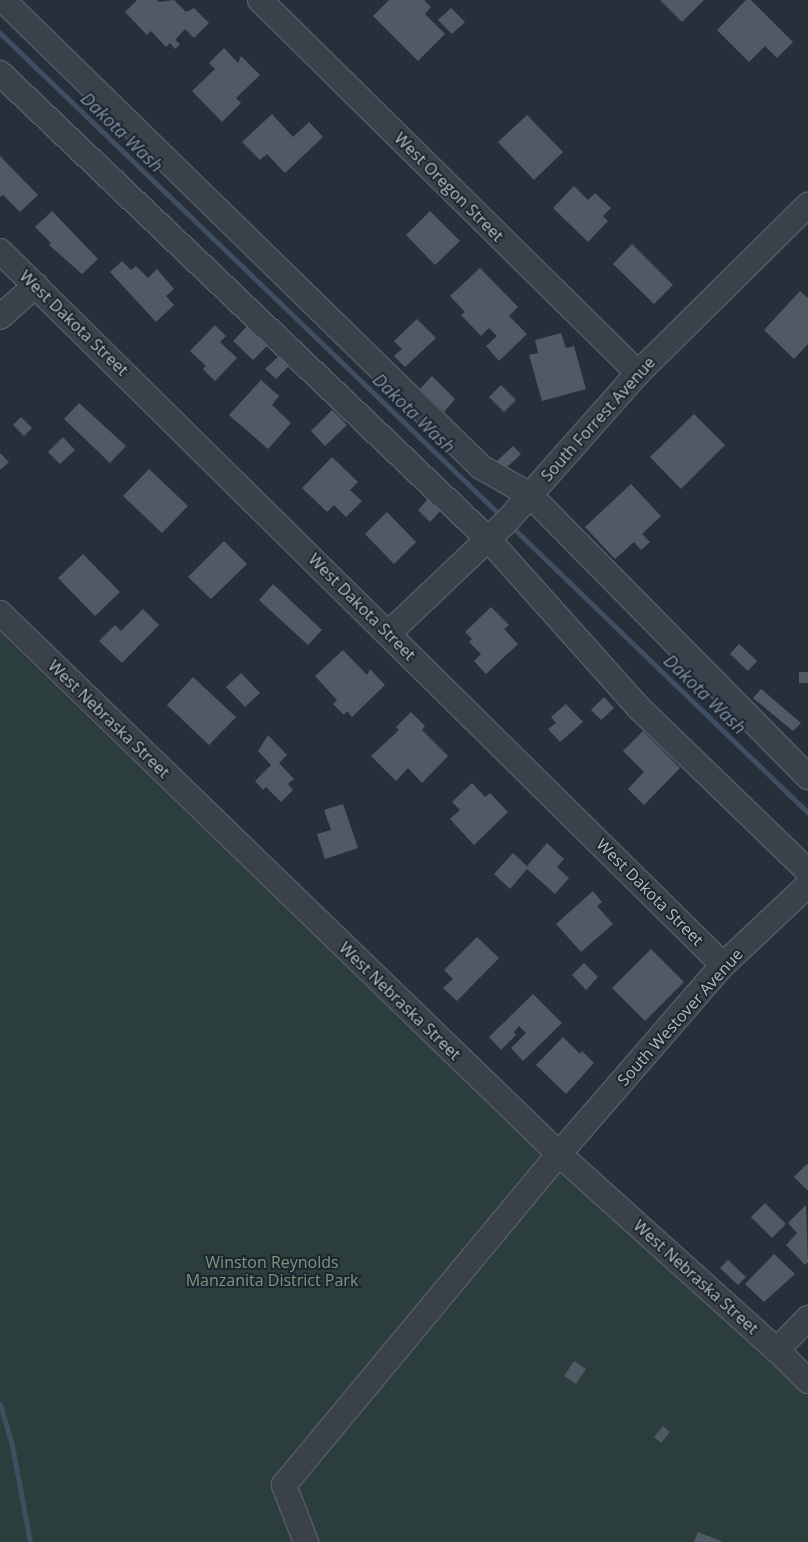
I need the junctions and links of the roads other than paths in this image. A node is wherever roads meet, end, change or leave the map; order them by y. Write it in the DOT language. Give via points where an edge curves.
graph roads {
  1 [pos="3,0"];
  2 [pos="260,0"];
  3 [pos="0,73"];
  4 [pos="808,205"];
  5 [pos="0,250"];
  6 [pos="36,285"];
  7 [pos="0,317"];
  8 [pos="638,374"];
  9 [pos="530,495"];
  10 [pos="488,539"];
  11 [pos="0,613"];
  12 [pos="389,633"];
  13 [pos="808,777"];
  14 [pos="808,871"];
  15 [pos="808,884"];
  16 [pos="723,965"];
  17 [pos="558,1154"];
  18 [pos="808,1318"];
  19 [pos="777,1350"];
  20 [pos="808,1380"];
  21 [pos="306,1542"];
  1 -- 9 [label="street" via="481,467"];
  2 -- 8 [label="street, West Oregon Street"];
  3 -- 10 [label="street"];
  4 -- 8 [label="street, South Forrest Avenue"];
  5 -- 6 [label="street, West Dakota Street"];
  6 -- 7 [label="street"];
  6 -- 12 [label="street, West Dakota Street"];
  8 -- 9 [label="street, South Forrest Avenue"];
  9 -- 10 [label="street, South Forrest Avenue"];
  9 -- 13 [label="street"];
  10 -- 12 [label="street, South Forrest Avenue"];
  10 -- 14 [label="street" via="639,708"];
  11 -- 17 [label="street, West Nebraska Street"];
  12 -- 16 [label="street, West Dakota Street"];
  15 -- 16 [label="street, South Westover Avenue"];
  16 -- 17 [label="street, South Westover Avenue"];
  17 -- 19 [label="street, West Nebraska Street"];
  17 -- 21 [label="street, South Westover Avenue" via="284,1486"];
  18 -- 19 [label="street"];
  19 -- 20 [label="street, West Nebraska Street"];
}
